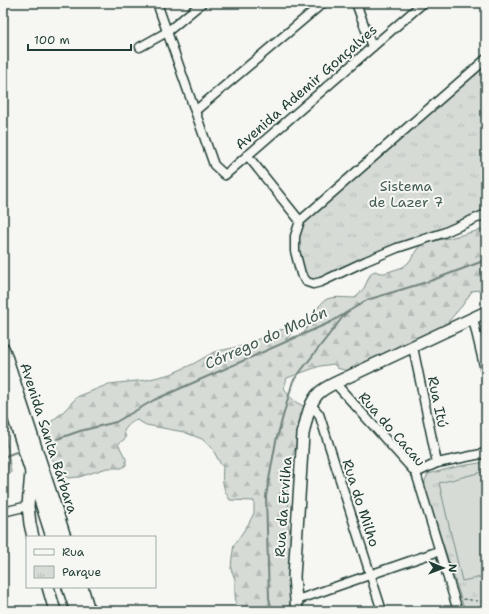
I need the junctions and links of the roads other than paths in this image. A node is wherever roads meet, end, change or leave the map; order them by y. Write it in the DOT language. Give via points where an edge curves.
graph roads {
  1 [pos="157,3"];
  2 [pos="202,3"];
  3 [pos="323,3"];
  4 [pos="356,3"];
  5 [pos="423,3"];
  6 [pos="167,32"];
  7 [pos="140,47"];
  8 [pos="372,47"];
  9 [pos="486,59"];
  10 [pos="195,111"];
  11 [pos="247,155"];
  12 [pos="486,214"];
  13 [pos="300,221"];
  14 [pos="486,312"];
  15 [pos="473,319"];
  16 [pos="413,347"];
  17 [pos="3,350"];
  18 [pos="486,374"];
  19 [pos="3,381"];
  20 [pos="335,383"];
  21 [pos="3,396"];
  22 [pos="311,405"];
  23 [pos="12,408"];
  24 [pos="486,453"];
  25 [pos="437,463"];
  26 [pos="32,468"];
  27 [pos="416,472"];
  28 [pos="28,506"];
  29 [pos="3,512"];
  30 [pos="34,536"];
  31 [pos="54,536"];
  32 [pos="64,536"];
  33 [pos="439,550"];
  34 [pos="370,575"];
  35 [pos="48,588"];
  36 [pos="69,588"];
  37 [pos="81,588"];
  38 [pos="297,606"];
  39 [pos="55,611"];
  40 [pos="77,611"];
  41 [pos="88,611"];
  42 [pos="301,611"];
  43 [pos="382,611"];
  44 [pos="458,611"];
  1 -- 6 [label="street"];
  2 -- 6 [label="street"];
  3 -- 10 [label="street"];
  4 -- 8 [label="street"];
  5 -- 8 [label="street, Avenida Ademir Gonçalves"];
  6 -- 7 [label="street"];
  6 -- 10 [label="street"];
  8 -- 11 [label="street, Avenida Ademir Gonçalves"];
  9 -- 13 [label="street"];
  10 -- 11 [label="street, Avenida Ademir Gonçalves" via="214,165 225,175"];
  11 -- 13 [label="street"];
  12 -- 13 [label="street" via="313,284 307,282 301,274 295,251 295,236"];
  14 -- 15 [label="street, Rua da Ervilha"];
  15 -- 16 [label="street, Rua da Ervilha"];
  15 -- 18 [label="street"];
  16 -- 20 [label="street, Rua da Ervilha"];
  16 -- 25 [label="street, Rua Itú"];
  17 -- 32 [label="main road, Avenida Santa Bárbara"];
  19 -- 23 [label="main road, Avenida Santa Bárbara"];
  20 -- 22 [label="street, Rua da Ervilha" via="317,394"];
  20 -- 27 [label="street, Rua do Cacau"];
  21 -- 23 [label="main road"];
  22 -- 34 [label="street, Rua do Milho" via="319,414"];
  22 -- 38 [label="street, Rua da Ervilha" via="303,434 294,577"];
  23 -- 26 [label="main road, Avenida Santa Bárbara"];
  24 -- 25 [label="street"];
  25 -- 27 [label="street"];
  26 -- 28 [label="street"];
  26 -- 31 [label="main road, Avenida Santa Bárbara"];
  27 -- 33 [label="street, Rua do Cacau"];
  28 -- 29 [label="street"];
  28 -- 30 [label="street"];
  33 -- 34 [label="street"];
  33 -- 44 [label="street, Rua do Cacau"];
  34 -- 38 [label="street"];
  34 -- 43 [label="street, Rua do Milho"];
  35 -- 39 [label="street"];
  36 -- 40 [label="main road"];
  37 -- 41 [label="main road"];
  38 -- 42 [label="street"];
}
